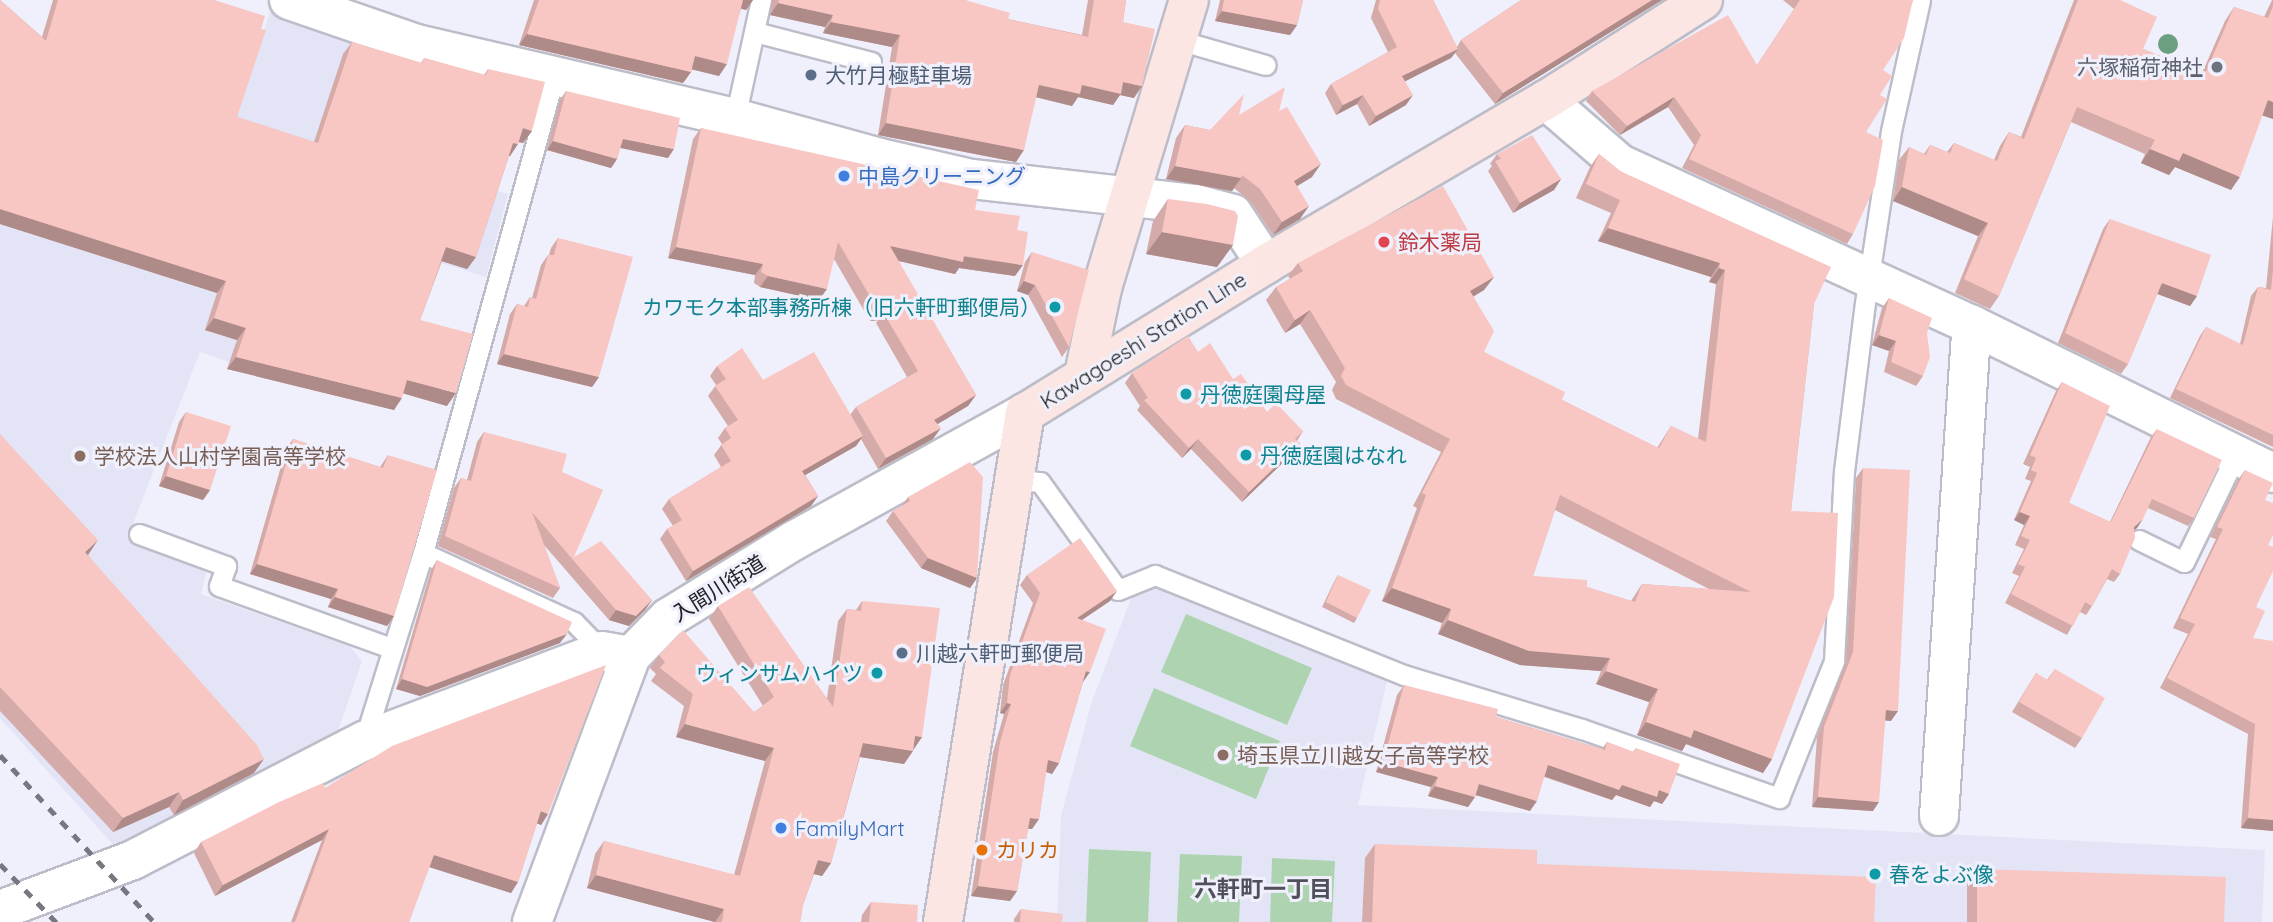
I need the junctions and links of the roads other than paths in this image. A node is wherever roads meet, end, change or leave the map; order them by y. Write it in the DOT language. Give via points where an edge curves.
graph roads {
  1 [pos="289,0"];
  2 [pos="761,0"];
  3 [pos="1189,0"];
  4 [pos="1703,0"];
  5 [pos="1920,0"];
  6 [pos="755,32"];
  7 [pos="1178,40"];
  8 [pos="871,62"];
  9 [pos="1266,65"];
  10 [pos="554,77"];
  11 [pos="1546,100"];
  12 [pos="735,118"];
  13 [pos="1133,196"];
  14 [pos="1266,264"];
  15 [pos="1870,279"];
  16 [pos="1972,325"];
  17 [pos="1084,375"];
  18 [pos="1025,413"];
  19 [pos="2236,455"];
  20 [pos="2273,473"];
  21 [pos="1014,480"];
  22 [pos="139,534"];
  23 [pos="2139,540"];
  24 [pos="422,553"];
  25 [pos="391,648"];
  26 [pos="617,654"];
  27 [pos="364,741"];
  28 [pos="1939,816"];
  29 [pos="0,910"];
  30 [pos="533,922"];
  31 [pos="943,922"];
  1 -- 10 [label="street" via="416,44"];
  2 -- 6 [label="lane"];
  3 -- 7 [label="main road"];
  4 -- 11 [label="main road, Kawagoeshi Station Line"];
  5 -- 15 [label="lane" via="1891,131"];
  6 -- 8 [label="lane"];
  6 -- 12 [label="lane"];
  7 -- 9 [label="lane"];
  7 -- 13 [label="main road"];
  10 -- 12 [label="street"];
  10 -- 24 [label="lane"];
  11 -- 14 [label="main road, Kawagoeshi Station Line"];
  11 -- 15 [label="street" via="1620,164"];
  12 -- 13 [label="street" via="972,179"];
  13 -- 14 [label="street" via="1233,214"];
  13 -- 17 [label="main road" via="1102,288"];
  14 -- 17 [label="main road, Kawagoeshi Station Line"];
  15 -- 16 [label="street"];
  15 -- 21 [label="lane" via="1844,471 1834,662 1779,798 1582,729 1404,675 1156,575 1118,590 1040,482"];
  16 -- 19 [label="street"];
  16 -- 28 [label="street"];
  17 -- 18 [label="main road, Kawagoeshi Station Line"];
  18 -- 21 [label="main road, Kawagoeshi Station Line"];
  18 -- 26 [label="street, 入間川街道" via="795,540"];
  19 -- 20 [label="street"];
  19 -- 23 [label="lane" via="2185,562"];
  21 -- 31 [label="main road, Kawagoeshi Station Line"];
  22 -- 25 [label="lane" via="226,566 219,586"];
  24 -- 25 [label="lane"];
  24 -- 26 [label="lane" via="574,622"];
  25 -- 27 [label="lane"];
  26 -- 27 [label="street"];
  26 -- 30 [label="street, 入間川街道"];
  27 -- 29 [label="street" via="133,860"];
}
